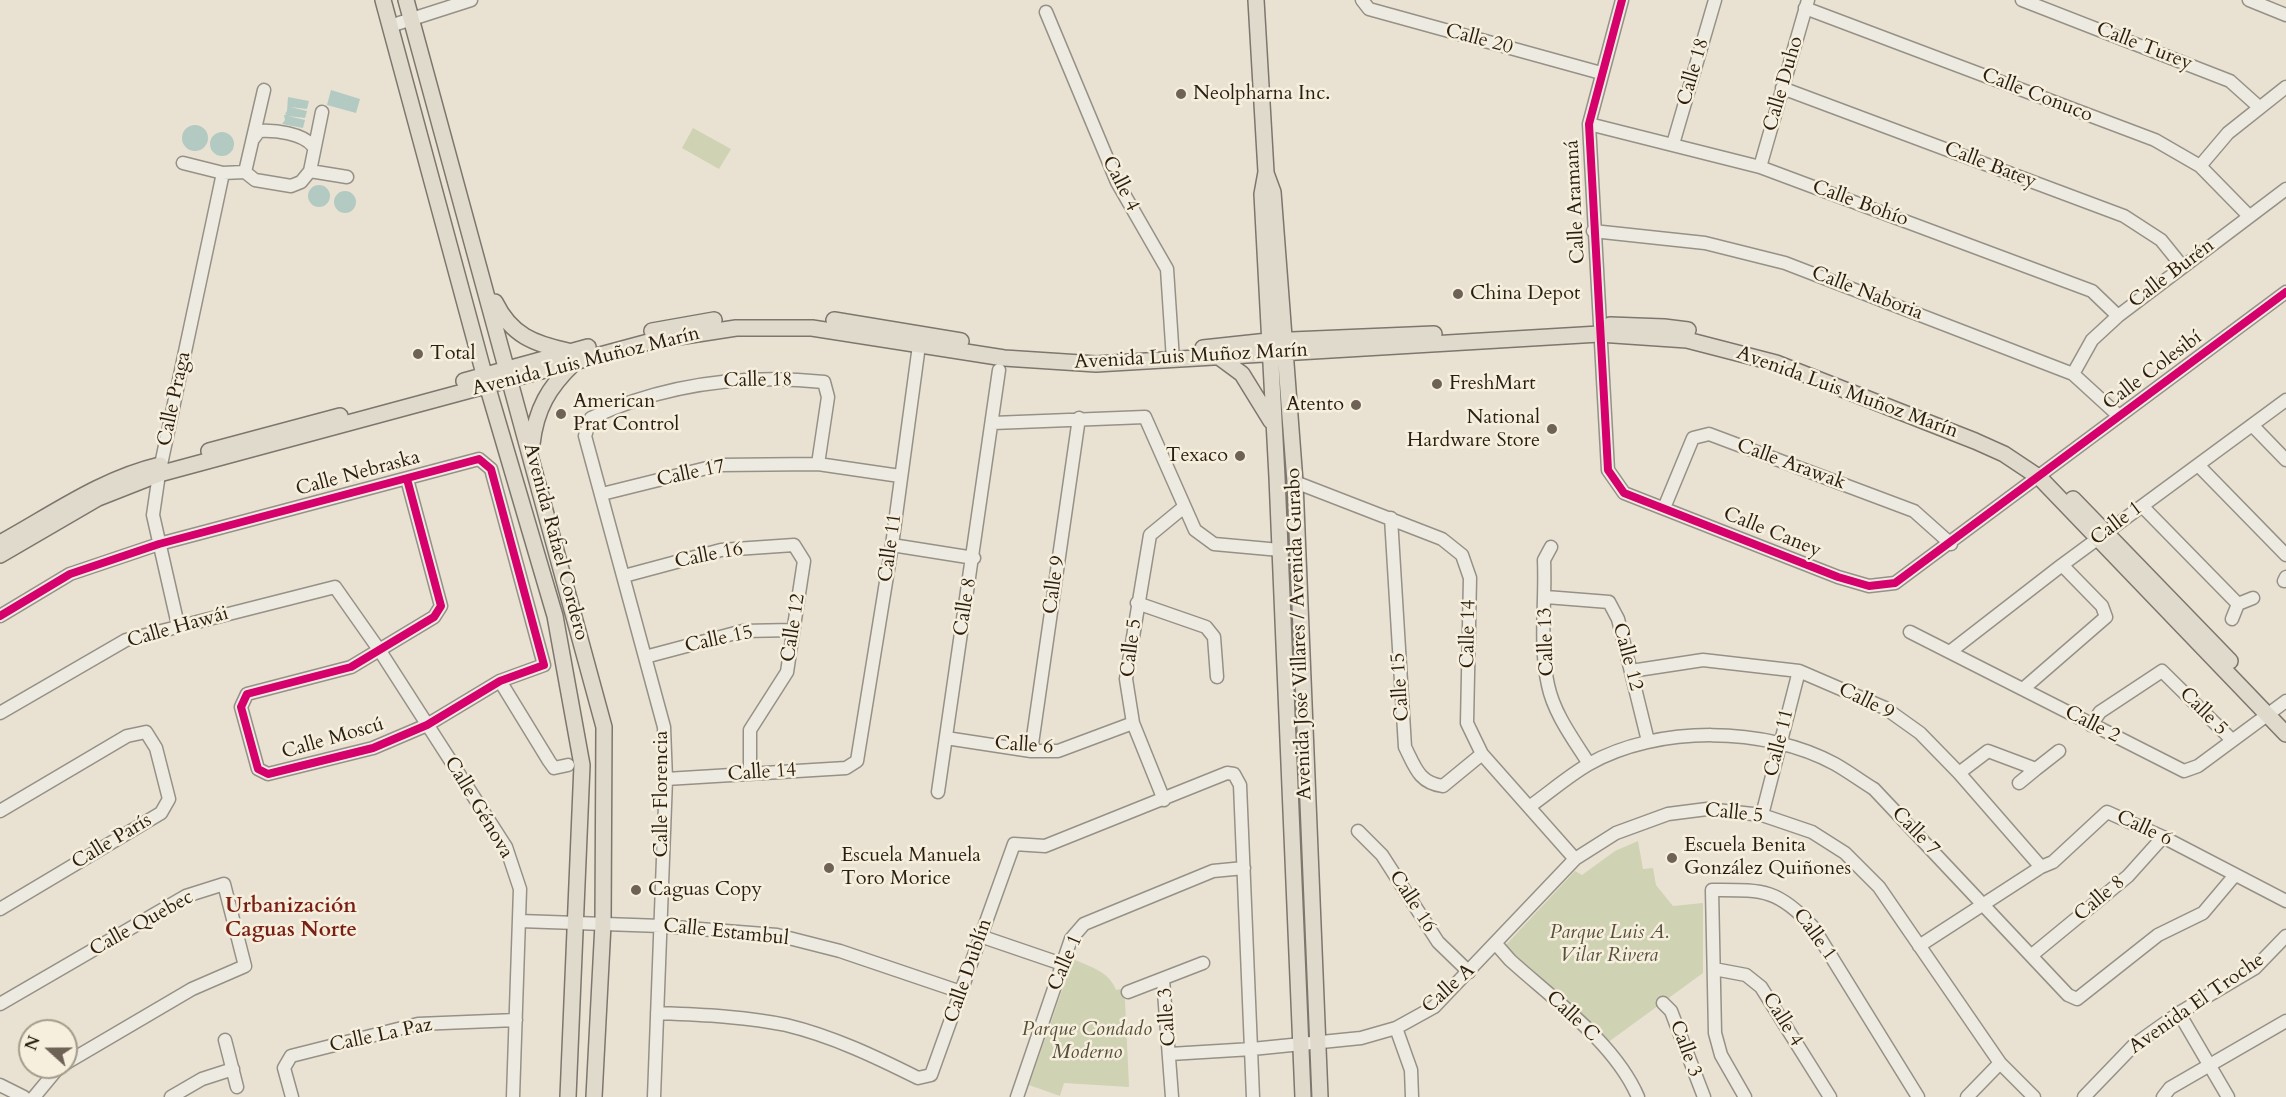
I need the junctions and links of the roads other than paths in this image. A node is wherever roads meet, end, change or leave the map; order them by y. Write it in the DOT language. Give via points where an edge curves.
graph roads {
  1 [pos="383,0"];
  2 [pos="406,0"];
  3 [pos="471,0"];
  4 [pos="1256,0"];
  5 [pos="1362,0"];
  6 [pos="1622,0"];
  7 [pos="1715,0"];
  8 [pos="2022,0"];
  9 [pos="2249,0"];
  10 [pos="1807,4"];
  11 [pos="1046,12"];
  12 [pos="2286,15"];
  13 [pos="411,17"];
  14 [pos="390,26"];
  15 [pos="1601,73"];
  16 [pos="2286,87"];
  17 [pos="1782,88"];
  18 [pos="264,90"];
  19 [pos="2259,107"];
  20 [pos="322,112"];
  21 [pos="1589,124"];
  22 [pos="254,138"];
  23 [pos="1673,144"];
  24 [pos="313,146"];
  25 [pos="183,163"];
  26 [pos="2200,166"];
  27 [pos="1760,167"];
  28 [pos="310,171"];
  29 [pos="245,172"];
  30 [pos="223,173"];
  31 [pos="347,177"];
  32 [pos="2286,189"];
  33 [pos="2249,216"];
  34 [pos="1593,231"];
  35 [pos="2182,266"];
  36 [pos="479,270"];
  37 [pos="2286,292"];
  38 [pos="1275,302"];
  39 [pos="2118,316"];
  40 [pos="1599,330"];
  41 [pos="920,339"];
  42 [pos="1241,345"];
  43 [pos="1312,346"];
  44 [pos="1285,347"];
  45 [pos="1269,348"];
  46 [pos="1173,355"];
  47 [pos="574,356"];
  48 [pos="1220,357"];
  49 [pos="999,370"];
  50 [pos="509,374"];
  51 [pos="2073,374"];
  52 [pos="486,380"];
  53 [pos="1288,394"];
  54 [pos="2286,399"];
  55 [pos="612,408"];
  56 [pos="2119,416"];
  57 [pos="1079,418"];
  58 [pos="993,423"];
  59 [pos="1273,424"];
  60 [pos="2252,425"];
  61 [pos="531,453"];
  62 [pos="2286,460"];
  63 [pos="818,464"];
  64 [pos="2198,465"];
  65 [pos="160,470"];
  66 [pos="2044,475"];
  67 [pos="900,476"];
  68 [pos="407,479"];
  69 [pos="1295,482"];
  70 [pos="602,494"];
  71 [pos="2142,506"];
  72 [pos="1184,507"];
  73 [pos="1664,508"];
  74 [pos="1391,518"];
  75 [pos="2101,536"];
  76 [pos="0,543"];
  77 [pos="159,544"];
  78 [pos="1951,544"];
  79 [pos="794,545"];
  80 [pos="892,546"];
  81 [pos="1551,547"];
  82 [pos="1280,550"];
  83 [pos="0,555"];
  84 [pos="2286,555"];
  85 [pos="974,558"];
  86 [pos="2062,565"];
  87 [pos="624,576"];
  88 [pos="335,587"];
  89 [pos="1546,597"];
  90 [pos="2253,598"];
  91 [pos="1137,603"];
  92 [pos="2238,604"];
  93 [pos="0,616"];
  94 [pos="2232,619"];
  95 [pos="178,625"];
  96 [pos="793,630"];
  97 [pos="1910,632"];
  98 [pos="380,651"];
  99 [pos="1951,651"];
  100 [pos="645,657"];
  101 [pos="1631,671"];
  102 [pos="1799,671"];
  103 [pos="1217,677"];
  104 [pos="500,681"];
  105 [pos="2023,689"];
  106 [pos="2279,711"];
  107 [pos="0,713"];
  108 [pos="1134,723"];
  109 [pos="428,725"];
  110 [pos="2091,725"];
  111 [pos="2286,734"];
  112 [pos="946,738"];
  113 [pos="2232,740"];
  114 [pos="1648,741"];
  115 [pos="1780,743"];
  116 [pos="1031,751"];
  117 [pos="2059,751"];
  118 [pos="1482,754"];
  119 [pos="857,761"];
  120 [pos="1589,764"];
  121 [pos="568,765"];
  122 [pos="2036,769"];
  123 [pos="1959,773"];
  124 [pos="750,774"];
  125 [pos="666,779"];
  126 [pos="2019,783"];
  127 [pos="938,792"];
  128 [pos="1164,800"];
  129 [pos="1529,807"];
  130 [pos="0,811"];
  131 [pos="1762,815"];
  132 [pos="1358,831"];
  133 [pos="2163,837"];
  134 [pos="1575,859"];
  135 [pos="2041,867"];
  136 [pos="1244,868"];
  137 [pos="2235,875"];
  138 [pos="2286,901"];
  139 [pos="1986,905"];
  140 [pos="0,909"];
  141 [pos="520,921"];
  142 [pos="574,923"];
  143 [pos="603,924"];
  144 [pos="661,926"];
  145 [pos="980,936"];
  146 [pos="2286,936"];
  147 [pos="1496,944"];
  148 [pos="1919,946"];
  149 [pos="2032,956"];
  150 [pos="1203,963"];
  151 [pos="1062,964"];
  152 [pos="1714,969"];
  153 [pos="1469,972"];
  154 [pos="1163,979"];
  155 [pos="961,992"];
  156 [pos="1128,992"];
  157 [pos="1663,1003"];
  158 [pos="0,1004"];
  159 [pos="2179,1012"];
  160 [pos="657,1013"];
  161 [pos="516,1020"];
  162 [pos="2286,1022"];
  163 [pos="1396,1028"];
  164 [pos="225,1040"];
  165 [pos="1318,1042"];
  166 [pos="1301,1044"];
  167 [pos="1252,1050"];
  168 [pos="1170,1054"];
  169 [pos="78,1056"];
  170 [pos="2000,1063"];
  171 [pos="2209,1064"];
  172 [pos="233,1070"];
  173 [pos="49,1079"];
  174 [pos="0,1085"];
  175 [pos="237,1087"];
  176 [pos="24,1097"];
  177 [pos="34,1097"];
  178 [pos="171,1097"];
  179 [pos="292,1097"];
  180 [pos="513,1097"];
  181 [pos="568,1097"];
  182 [pos="594,1097"];
  183 [pos="654,1097"];
  184 [pos="1017,1097"];
  185 [pos="1172,1097"];
  186 [pos="1254,1097"];
  187 [pos="1303,1097"];
  188 [pos="1320,1097"];
  189 [pos="1412,1097"];
  190 [pos="1638,1097"];
  191 [pos="1704,1097"];
  192 [pos="1746,1097"];
  193 [pos="1830,1097"];
  194 [pos="1918,1097"];
  195 [pos="1967,1097"];
  196 [pos="2034,1097"];
  197 [pos="2084,1097"];
  198 [pos="2163,1097"];
  199 [pos="2228,1097"];
  1 -- 14 [label="main road, Avenida Rafael Cordero"];
  2 -- 13 [label="main road, Avenida Rafael Cordero"];
  3 -- 13 [label="street"];
  4 -- 38 [label="main road, Avenida José Villares / Avenida Gurabo" via="1266,172 1274,192"];
  5 -- 15 [label="street, Calle 20" via="1369,9"];
  6 -- 15 [label="street, Calle Aramaná"];
  7 -- 23 [label="street, Calle 18"];
  8 -- 19 [label="street, Calle Turey" via="2230,81"];
  9 -- 12 [label="street"];
  10 -- 17 [label="street, Calle Duho"];
  10 -- 26 [label="street, Calle Conuco" via="2155,140"];
  11 -- 46 [label="street, Calle 4" via="1117,182 1167,269"];
  13 -- 14 [label="street"];
  13 -- 36 [label="main road, Avenida Rafael Cordero"];
  14 -- 52 [label="main road, Avenida Rafael Cordero"];
  15 -- 21 [label="street, Calle Aramaná"];
  16 -- 19 [label="street"];
  17 -- 27 [label="street, Calle Duho"];
  17 -- 35 [label="street, Calle Batey" via="2124,216 2161,240"];
  18 -- 22 [label="street"];
  19 -- 26 [label="street" via="2228,133"];
  20 -- 24 [label="street"];
  21 -- 23 [label="street, Calle Bohío"];
  21 -- 34 [label="street, Calle Aramaná"];
  22 -- 24 [label="street" via="259,131 269,131 307,139"];
  22 -- 29 [label="street"];
  23 -- 27 [label="street, Calle Bohío"];
  24 -- 28 [label="street"];
  25 -- 30 [label="street"];
  26 -- 33 [label="street, Calle Conuco"];
  27 -- 39 [label="street, Calle Bohío" via="2092,291"];
  28 -- 29 [label="street" via="301,182 291,186 255,180"];
  28 -- 31 [label="street"];
  29 -- 30 [label="street"];
  30 -- 65 [label="street, Calle Praga"];
  32 -- 33 [label="street, Calle Burén"];
  33 -- 35 [label="street, Calle Burén"];
  34 -- 40 [label="street, Calle Aramaná"];
  34 -- 51 [label="street, Calle Naboria" via="1705,243 1785,263"];
  35 -- 39 [label="street, Calle Burén"];
  36 -- 47 [label="main road" via="502,317 517,333"];
  36 -- 50 [label="main road, Avenida Rafael Cordero"];
  37 -- 56 [label="street, Calle Colesibí"];
  38 -- 42 [label="main road" via="1258,332"];
  38 -- 43 [label="main road"];
  38 -- 44 [label="main road, Avenida José Villares / Avenida Gurabo"];
  38 -- 45 [label="main road, Avenida José Villares / Avenida Gurabo"];
  39 -- 51 [label="street, Calle Burén" via="2092,340"];
  40 -- 43 [label="main road, Avenida Luis Muñoz Marín"];
  40 -- 66 [label="main road, Avenida Luis Muñoz Marín" via="1687,340 1776,363 1975,441"];
  40 -- 73 [label="street, Calle Caney" via="1608,470 1624,493"];
  41 -- 46 [label="main road, Avenida Luis Muñoz Marín" via="1055,363"];
  41 -- 47 [label="main road, Avenida Luis Muñoz Marín" via="755,326"];
  41 -- 67 [label="street, Calle 11"];
  42 -- 45 [label="main road, Avenida Luis Muñoz Marín"];
  42 -- 46 [label="main road, Avenida Luis Muñoz Marín"];
  43 -- 44 [label="main road, Avenida Luis Muñoz Marín"];
  43 -- 53 [label="main road" via="1297,363"];
  44 -- 45 [label="main road, Avenida Luis Muñoz Marín"];
  44 -- 53 [label="main road, Avenida José Villares / Avenida Gurabo"];
  45 -- 48 [label="main road, Avenida Luis Muñoz Marín"];
  45 -- 59 [label="main road, Avenida José Villares / Avenida Gurabo"];
  46 -- 48 [label="main road, Avenida Luis Muñoz Marín"];
  47 -- 50 [label="main road, Avenida Luis Muñoz Marín"];
  47 -- 61 [label="main road" via="548,391 534,428"];
  48 -- 59 [label="main road" via="1242,374"];
  49 -- 58 [label="street, Calle 8"];
  50 -- 52 [label="main road, Avenida Luis Muñoz Marín"];
  50 -- 61 [label="main road, Avenida Rafael Cordero"];
  51 -- 56 [label="street, Calle Naboria"];
  52 -- 65 [label="main road, Avenida Luis Muñoz Marín"];
  52 -- 142 [label="main road, Avenida Rafael Cordero" via="555,616 582,765"];
  53 -- 69 [label="main road, Avenida José Villares / Avenida Gurabo"];
  54 -- 60 [label="street, Calle 1"];
  55 -- 63 [label="street, Calle 18" via="705,382 781,378 824,382 828,398"];
  55 -- 70 [label="street, Calle Florencia" via="591,418 585,436"];
  56 -- 66 [label="street, Calle Colesibí"];
  57 -- 58 [label="street"];
  57 -- 72 [label="street" via="1145,417"];
  57 -- 116 [label="street, Calle 9"];
  58 -- 85 [label="street, Calle 8"];
  59 -- 82 [label="main road, Avenida José Villares / Avenida Gurabo"];
  60 -- 62 [label="street"];
  60 -- 64 [label="street, Calle 1"];
  61 -- 143 [label="main road, Avenida Rafael Cordero" via="604,727"];
  63 -- 67 [label="street, Calle 17"];
  63 -- 70 [label="street, Calle 17" via="719,465"];
  64 -- 71 [label="street, Calle 1"];
  64 -- 84 [label="street"];
  65 -- 76 [label="main road, Avenida Luis Muñoz Marín" via="139,470 99,486"];
  65 -- 77 [label="street, Calle Praga" via="153,515"];
  65 -- 83 [label="main road, Avenida Luis Muñoz Marín" via="98,498"];
  66 -- 75 [label="main road, Avenida Luis Muñoz Marín"];
  66 -- 78 [label="street, Calle Caney"];
  67 -- 80 [label="street, Calle 11"];
  68 -- 77 [label="street, Calle Nebraska"];
  68 -- 98 [label="street" via="441,606 434,617"];
  68 -- 104 [label="street, Calle Nebraska" via="479,459 491,469 544,665"];
  69 -- 74 [label="street, Calle 14"];
  69 -- 165 [label="main road, Avenida José Villares / Avenida Gurabo"];
  70 -- 87 [label="street, Calle Florencia"];
  71 -- 75 [label="street, Calle 1"];
  71 -- 92 [label="street"];
  72 -- 82 [label="street" via="1195,530 1214,544"];
  72 -- 91 [label="street, Calle 5" via="1150,535"];
  73 -- 78 [label="street, Calle Caney" via="1869,586 1895,584"];
  73 -- 78 [label="street, Calle Arawak" via="1693,438 1709,434 1914,511"];
  74 -- 118 [label="street, Calle 14" via="1442,539 1462,555 1470,578 1467,723"];
  74 -- 118 [label="street, Calle 15" via="1405,747 1421,776 1429,784 1443,786"];
  75 -- 86 [label="street, Calle 1"];
  75 -- 106 [label="main road, Avenida Luis Muñoz Marín"];
  77 -- 93 [label="street, Calle Nebraska" via="70,574"];
  77 -- 95 [label="street, Calle Praga"];
  79 -- 87 [label="street, Calle 16" via="721,550"];
  79 -- 96 [label="street, Calle 12" via="804,561"];
  80 -- 85 [label="street"];
  80 -- 119 [label="street, Calle 11"];
  81 -- 89 [label="street, Calle 13" via="1545,560"];
  82 -- 166 [label="main road, Avenida José Villares / Avenida Gurabo"];
  85 -- 112 [label="street, Calle 8"];
  86 -- 99 [label="street, Calle 1"];
  86 -- 105 [label="street" via="2103,606 2106,617"];
  87 -- 100 [label="street, Calle Florencia"];
  88 -- 95 [label="street, Calle Hawái"];
  88 -- 98 [label="street, Calle Génova"];
  89 -- 101 [label="street, Calle 12" via="1608,602 1618,619"];
  89 -- 120 [label="street, Calle 13" via="1543,654 1548,687 1565,726"];
  90 -- 92 [label="street"];
  91 -- 103 [label="street" via="1206,627 1214,637"];
  91 -- 108 [label="street, Calle 5" via="1126,679"];
  92 -- 94 [label="street"];
  95 -- 107 [label="street, Calle Hawái" via="126,640"];
  96 -- 100 [label="street, Calle 15" via="743,631"];
  96 -- 124 [label="street, Calle 12" via="788,672 750,730"];
  97 -- 99 [label="street, Calle 2"];
  98 -- 109 [label="street, Calle Génova"];
  98 -- 109 [label="street, Calle Moscú" via="351,667 247,694 241,707 258,769 268,774 373,748"];
  99 -- 105 [label="street, Calle 2"];
  100 -- 125 [label="street, Calle Florencia" via="664,727"];
  101 -- 102 [label="street, Calle 9" via="1703,660"];
  101 -- 114 [label="street, Calle 12"];
  102 -- 115 [label="street, Calle 11"];
  102 -- 123 [label="street, Calle 9" via="1885,708 1920,733"];
  104 -- 109 [label="street, Calle Moscú"];
  104 -- 121 [label="street" via="554,768"];
  105 -- 110 [label="street, Calle 2"];
  106 -- 111 [label="main road, Avenida Luis Muñoz Marín"];
  106 -- 113 [label="street, Calle 2"];
  108 -- 116 [label="street, Calle 6" via="1058,751"];
  108 -- 128 [label="street, Calle 5"];
  109 -- 141 [label="street, Calle Génova" via="506,847 520,889"];
  110 -- 113 [label="street, Calle 2" via="2184,771 2198,766"];
  110 -- 113 [label="street, Calle 5" via="2100,712 2162,670"];
  112 -- 116 [label="street, Calle 6"];
  112 -- 127 [label="street, Calle 8"];
  114 -- 115 [label="street, Calle 7" via="1725,734"];
  114 -- 120 [label="street, Calle 7"];
  115 -- 131 [label="street, Calle 11"];
  115 -- 139 [label="street, Calle 7" via="1834,764 1874,789"];
  117 -- 122 [label="street"];
  118 -- 129 [label="street, Calle 14"];
  119 -- 124 [label="street, Calle 14" via="846,768"];
  120 -- 129 [label="street, Calle 7"];
  122 -- 123 [label="street" via="1988,751"];
  122 -- 126 [label="street"];
  123 -- 135 [label="street, Calle 9"];
  124 -- 125 [label="street, Calle 14"];
  125 -- 144 [label="street, Calle Florencia"];
  128 -- 136 [label="street, Calle Dublín" via="1227,773 1234,774 1240,785"];
  128 -- 145 [label="street, Calle Dublín" via="1045,846 1014,844"];
  129 -- 134 [label="street, Calle 14"];
  130 -- 140 [label="street, Calle París" via="126,736 146,732 156,748 169,799 161,813"];
  131 -- 134 [label="street, Calle 5" via="1707,809 1668,814 1616,833"];
  131 -- 148 [label="street, Calle 5" via="1812,832 1845,854 1879,888"];
  132 -- 153 [label="street, Calle 16" via="1382,855 1438,942"];
  133 -- 135 [label="street, Calle 6" via="2107,812 2053,862"];
  133 -- 137 [label="street, Calle 6"];
  133 -- 149 [label="street, Calle 8" via="2128,876"];
  134 -- 147 [label="street, Calle 5"];
  135 -- 139 [label="street, Calle 6"];
  136 -- 151 [label="street, Calle 1" via="1213,871 1084,924 1071,939"];
  136 -- 167 [label="street"];
  137 -- 138 [label="street, Calle 6"];
  137 -- 149 [label="street, Calle 7" via="2203,913 2158,935 2077,999 2068,995"];
  139 -- 148 [label="street, Calle 6"];
  139 -- 149 [label="street, Calle 7"];
  141 -- 142 [label="street, Calle Estambul"];
  141 -- 161 [label="street, Calle Génova"];
  142 -- 143 [label="street, Calle Estambul"];
  142 -- 181 [label="main road, Avenida Rafael Cordero"];
  143 -- 144 [label="street, Calle Estambul"];
  143 -- 182 [label="main road, Avenida Rafael Cordero"];
  144 -- 155 [label="street, Calle Estambul" via="777,935 840,951"];
  144 -- 160 [label="street, Calle Florencia"];
  145 -- 151 [label="street"];
  145 -- 155 [label="street, Calle Dublín"];
  146 -- 159 [label="street, Avenida El Troche" via="2255,968"];
  147 -- 153 [label="street, Calle A"];
  147 -- 190 [label="street, Calle C" via="1609,1051 1631,1080"];
  148 -- 170 [label="street, Calle 5"];
  150 -- 154 [label="street, Calle 3"];
  151 -- 184 [label="street, Calle 1"];
  152 -- 192 [label="street, Calle 1" via="1715,1033 1720,1056"];
  152 -- 193 [label="street, Calle 4" via="1746,975 1761,987"];
  152 -- 194 [label="street, Calle 1" via="1712,890 1762,890 1792,904 1813,927"];
  153 -- 163 [label="street, Calle A" via="1434,1007"];
  154 -- 156 [label="street"];
  154 -- 168 [label="street, Calle 3"];
  155 -- 160 [label="street, Calle Dublín" via="931,1075 918,1078 860,1049 787,1026 725,1016"];
  157 -- 191 [label="street, Calle 3" via="1671,1011"];
  158 -- 169 [label="street, Calle Quebec" via="186,896 224,884 245,966 192,989"];
  159 -- 171 [label="street"];
  159 -- 197 [label="street, Avenida El Troche" via="2134,1045"];
  160 -- 183 [label="street, Calle Florencia"];
  161 -- 179 [label="street, Calle La Paz" via="418,1024 291,1056 284,1068"];
  161 -- 180 [label="street, Calle Génova"];
  162 -- 171 [label="street"];
  163 -- 165 [label="street, Calle A" via="1361,1038"];
  163 -- 189 [label="street" via="1410,1070"];
  164 -- 172 [label="street"];
  165 -- 166 [label="street, Calle A"];
  165 -- 188 [label="main road, Avenida José Villares / Avenida Gurabo"];
  166 -- 167 [label="street"];
  166 -- 187 [label="main road, Avenida José Villares / Avenida Gurabo"];
  167 -- 168 [label="street"];
  167 -- 186 [label="street"];
  168 -- 185 [label="street, Calle 3"];
  170 -- 195 [label="street"];
  170 -- 196 [label="street, Calle 5"];
  171 -- 198 [label="street" via="2170,1088"];
  171 -- 199 [label="street"];
  172 -- 175 [label="street"];
  172 -- 178 [label="street" via="201,1079"];
  173 -- 177 [label="street"];
  174 -- 176 [label="street"];
}
